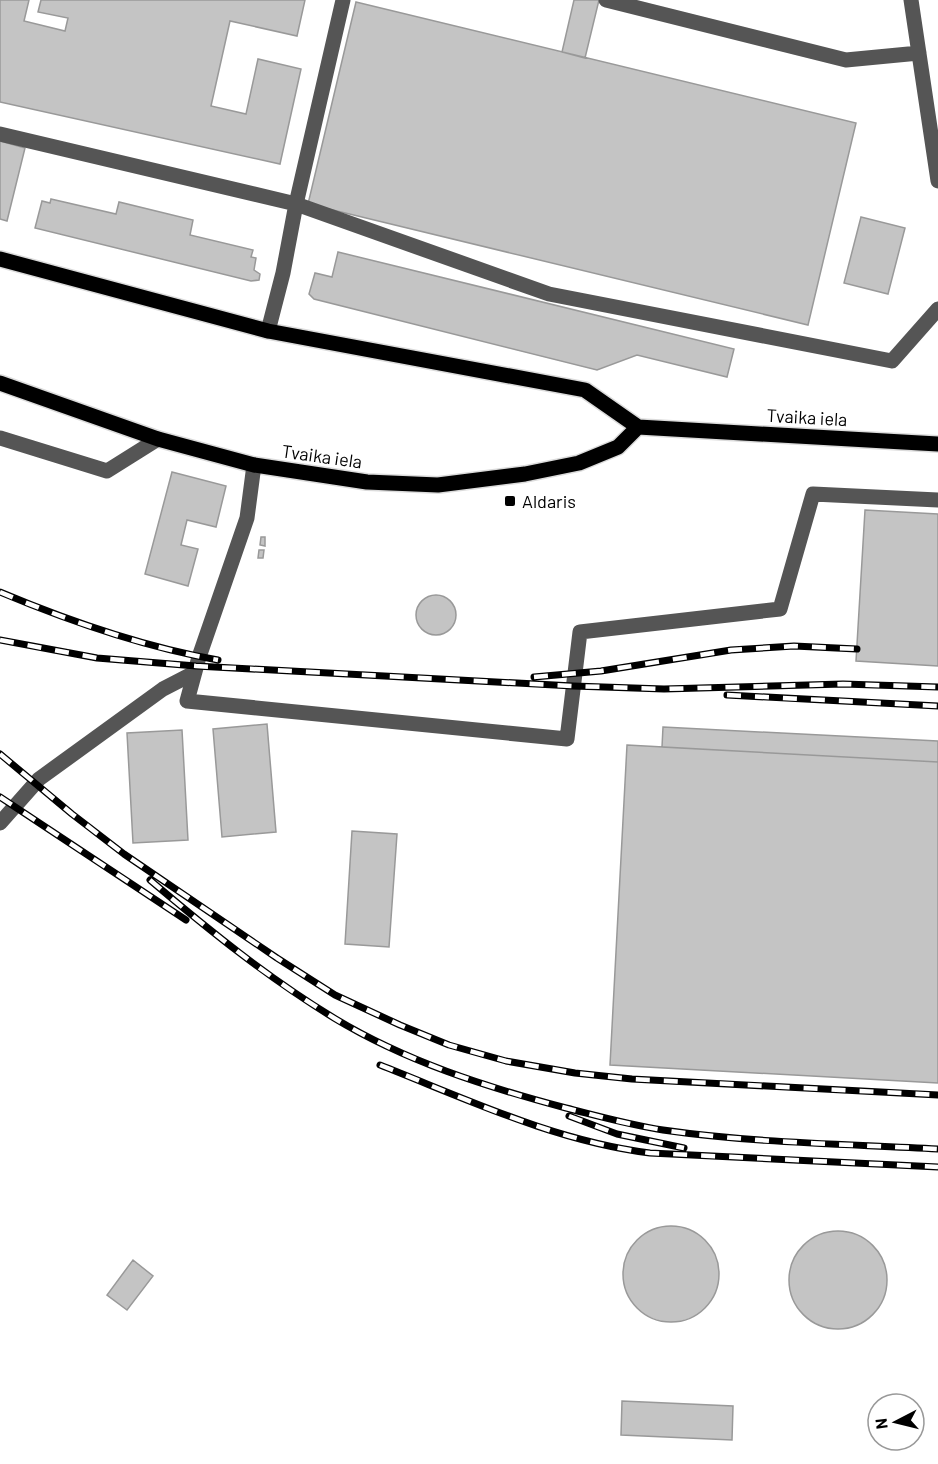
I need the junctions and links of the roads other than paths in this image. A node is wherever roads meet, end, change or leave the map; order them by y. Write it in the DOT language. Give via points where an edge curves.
graph roads {
  1 [pos="343,0"];
  2 [pos="606,0"];
  3 [pos="911,0"];
  4 [pos="919,53"];
  5 [pos="0,134"];
  6 [pos="938,182"];
  7 [pos="296,204"];
  8 [pos="0,259"];
  9 [pos="938,309"];
  10 [pos="268,331"];
  11 [pos="0,383"];
  12 [pos="638,427"];
  13 [pos="0,438"];
  14 [pos="158,439"];
  15 [pos="938,444"];
  16 [pos="254,465"];
  17 [pos="938,500"];
  18 [pos="194,673"];
  19 [pos="0,823"];
  1 -- 7 [label="lane"];
  2 -- 4 [label="lane" via="846,60"];
  3 -- 4 [label="lane"];
  4 -- 6 [label="lane"];
  5 -- 7 [label="lane"];
  7 -- 9 [label="lane" via="549,294 892,361"];
  7 -- 10 [label="lane"];
  8 -- 10 [label="main road"];
  10 -- 12 [label="main road" via="585,390"];
  11 -- 14 [label="main road, Tvaika iela"];
  12 -- 15 [label="main road, Tvaika iela"];
  12 -- 16 [label="main road, Tvaika iela" via="618,447 579,463 438,485 367,482"];
  13 -- 14 [label="lane" via="107,471"];
  14 -- 16 [label="main road, Tvaika iela"];
  16 -- 18 [label="lane" via="247,518"];
  17 -- 18 [label="lane" via="813,494 780,609 579,632 567,739 188,701"];
  18 -- 19 [label="lane" via="162,689 39,779"];
}
